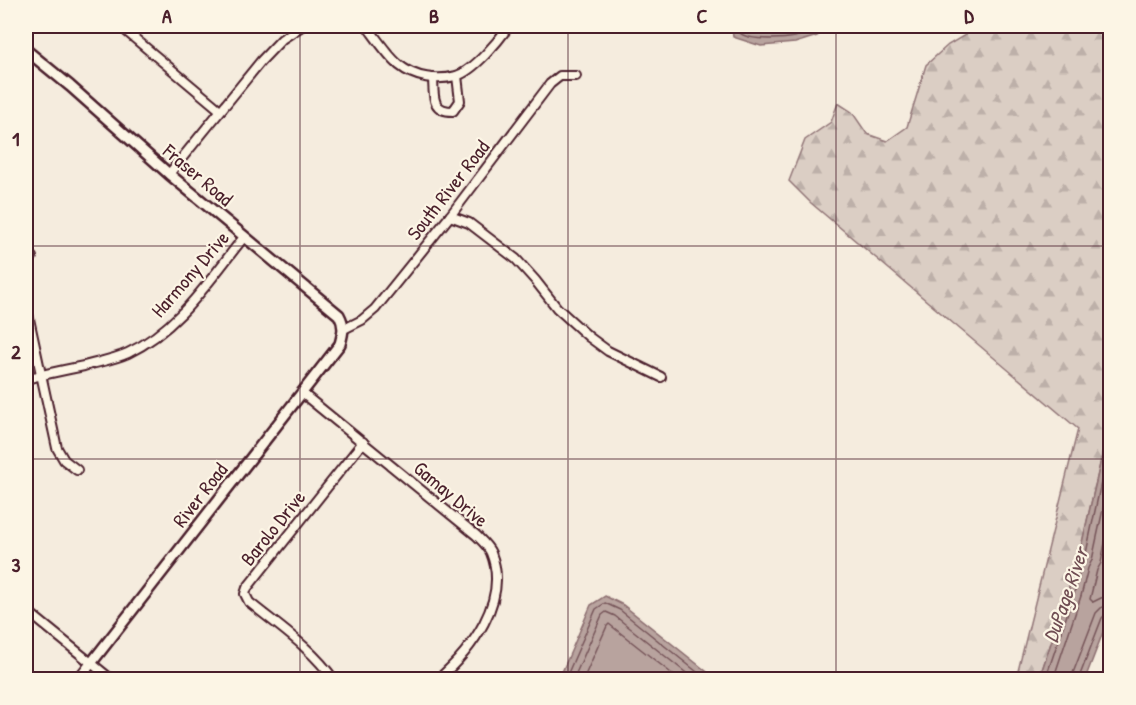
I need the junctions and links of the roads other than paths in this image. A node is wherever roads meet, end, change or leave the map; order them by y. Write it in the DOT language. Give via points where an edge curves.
graph roads {
  1 [pos="120,26"];
  2 [pos="302,26"];
  3 [pos="367,26"];
  4 [pos="509,26"];
  5 [pos="26,50"];
  6 [pos="457,76"];
  7 [pos="576,76"];
  8 [pos="433,78"];
  9 [pos="220,110"];
  10 [pos="169,174"];
  11 [pos="450,216"];
  12 [pos="244,237"];
  13 [pos="32,258"];
  14 [pos="26,266"];
  15 [pos="26,305"];
  16 [pos="344,329"];
  17 [pos="40,376"];
  18 [pos="661,377"];
  19 [pos="26,379"];
  20 [pos="302,393"];
  21 [pos="363,442"];
  22 [pos="77,470"];
  23 [pos="26,610"];
  24 [pos="91,663"];
  25 [pos="78,680"];
  26 [pos="112,680"];
  27 [pos="334,680"];
  28 [pos="437,680"];
  1 -- 9 [label="street"];
  2 -- 9 [label="street" via="282,39"];
  3 -- 8 [label="street" via="400,66"];
  4 -- 6 [label="street" via="477,63"];
  5 -- 10 [label="street, Fraser Road"];
  6 -- 8 [label="street"];
  6 -- 8 [label="street" via="460,101 453,111 439,109"];
  7 -- 11 [label="street, South River Road" via="560,76 550,84"];
  9 -- 10 [label="street"];
  10 -- 12 [label="street, Fraser Road"];
  11 -- 16 [label="street, South River Road" via="375,309"];
  11 -- 18 [label="street" via="469,223 516,259 557,308 589,337 608,351"];
  12 -- 16 [label="street, Fraser Road" via="339,315"];
  12 -- 17 [label="street, Harmony Drive" via="186,309 151,339 127,353"];
  13 -- 14 [label="street"];
  15 -- 17 [label="street"];
  16 -- 20 [label="street, River Road" via="340,344"];
  17 -- 19 [label="street, Harmony Drive"];
  17 -- 22 [label="street" via="57,448"];
  20 -- 21 [label="street, Gamay Drive"];
  20 -- 24 [label="street, River Road"];
  21 -- 27 [label="street, Barolo Drive" via="245,594 249,602 307,649"];
  21 -- 28 [label="street, Gamay Drive" via="476,535 490,551 495,591 488,613 465,652"];
  23 -- 24 [label="street"];
  24 -- 25 [label="street, River Road"];
  24 -- 26 [label="street"];
}
